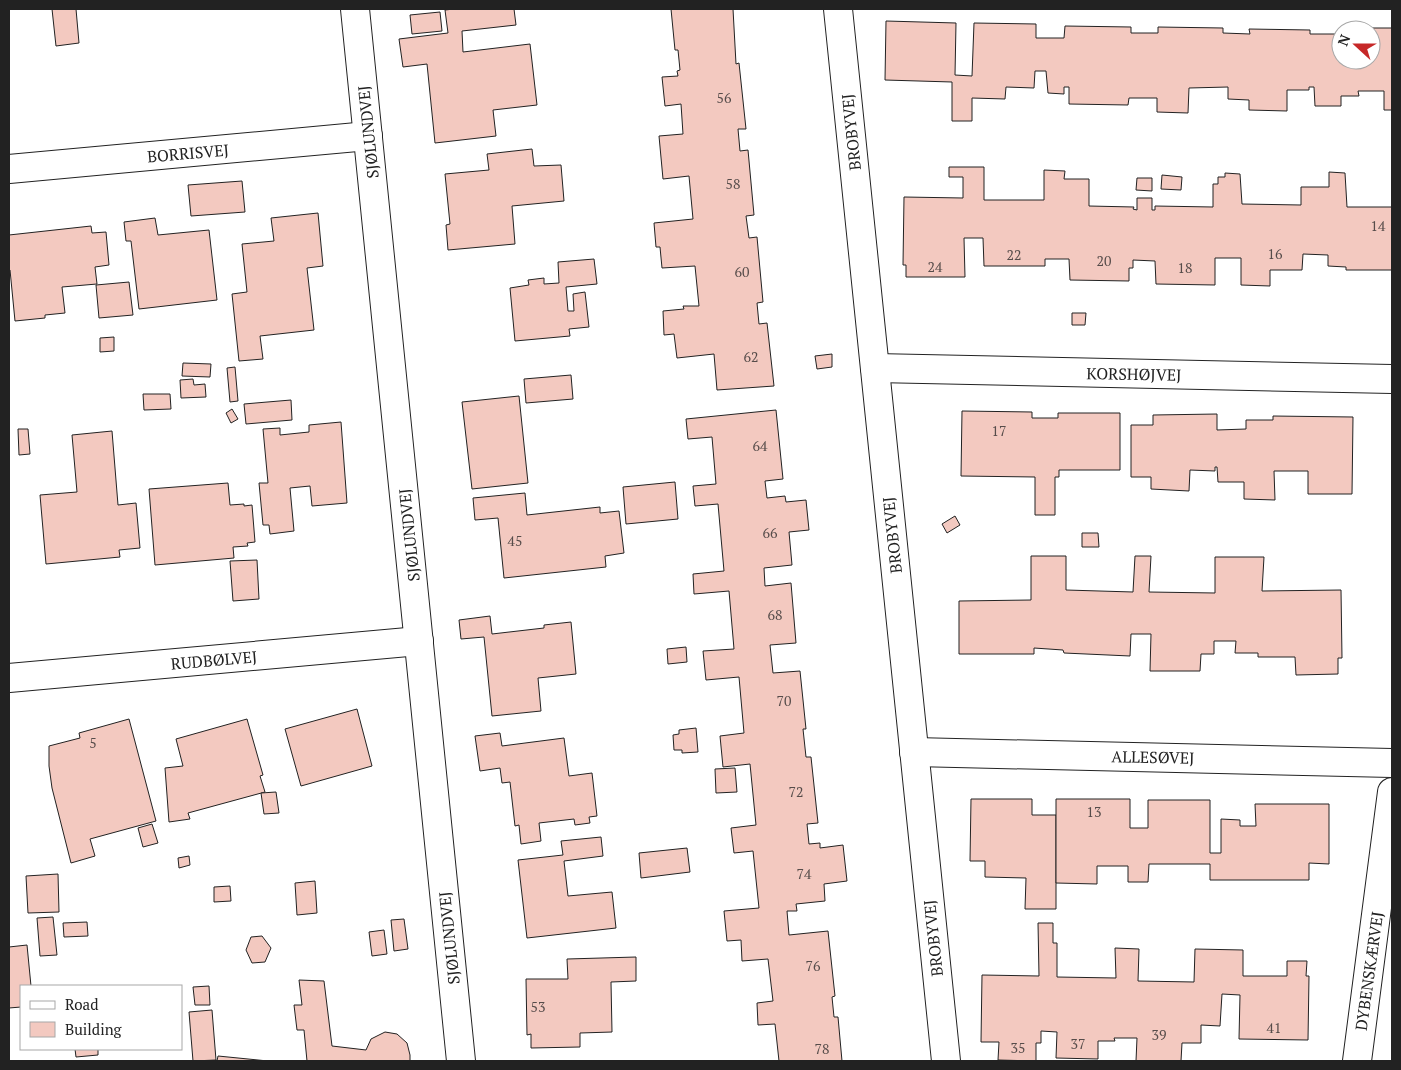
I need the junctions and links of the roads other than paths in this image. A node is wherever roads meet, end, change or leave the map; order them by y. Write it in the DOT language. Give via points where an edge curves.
graph roads {
  1 [pos="356,9"];
  2 [pos="838,9"];
  3 [pos="368,136"];
  4 [pos="9,169"];
  5 [pos="875,368"];
  6 [pos="1392,379"];
  7 [pos="420,641"];
  8 [pos="9,678"];
  9 [pos="914,752"];
  10 [pos="1392,763"];
  11 [pos="1392,792"];
  12 [pos="461,1061"];
  13 [pos="946,1061"];
  14 [pos="1357,1061"];
  1 -- 3 [label="street, SJØLUNDVEJ"];
  2 -- 5 [label="street, BROBYVEJ"];
  3 -- 4 [label="street, BORRISVEJ"];
  3 -- 7 [label="street, SJØLUNDVEJ"];
  5 -- 6 [label="street, KORSHØJVEJ"];
  5 -- 9 [label="street, BROBYVEJ"];
  7 -- 8 [label="street, RUDBØLVEJ"];
  7 -- 12 [label="street, SJØLUNDVEJ"];
  9 -- 10 [label="street, ALLESØVEJ"];
  9 -- 13 [label="street, BROBYVEJ"];
  11 -- 14 [label="street, DYBENSKÆRVEJ"];
}
